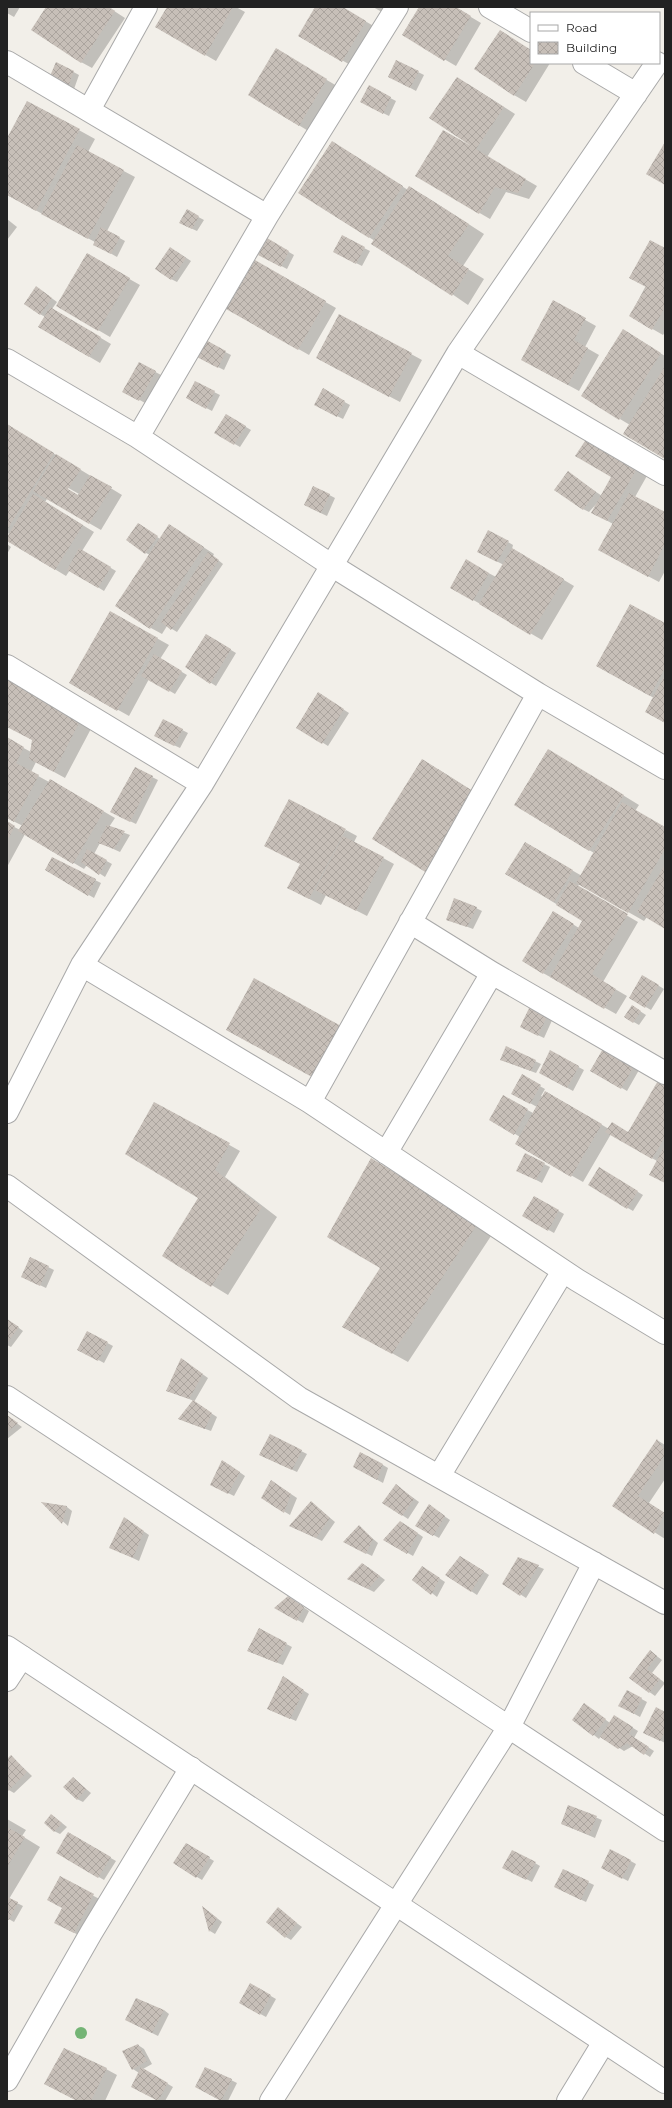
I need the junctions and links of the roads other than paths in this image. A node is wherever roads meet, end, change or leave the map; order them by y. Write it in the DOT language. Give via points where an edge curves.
graph roads {
  1 [pos="146,7"];
  2 [pos="397,7"];
  3 [pos="490,7"];
  4 [pos="530,30"];
  5 [pos="7,62"];
  6 [pos="586,64"];
  7 [pos="657,64"];
  8 [pos="636,94"];
  9 [pos="89,110"];
  10 [pos="267,216"];
  11 [pos="458,353"];
  12 [pos="7,360"];
  13 [pos="138,437"];
  14 [pos="665,474"];
  15 [pos="331,565"];
  16 [pos="7,666"];
  17 [pos="538,694"];
  18 [pos="665,768"];
  19 [pos="202,784"];
  20 [pos="410,922"];
  21 [pos="82,965"];
  22 [pos="492,973"];
  23 [pos="665,1073"];
  24 [pos="310,1102"];
  25 [pos="7,1112"];
  26 [pos="386,1153"];
  27 [pos="7,1186"];
  28 [pos="563,1271"];
  29 [pos="665,1333"];
  30 [pos="7,1397"];
  31 [pos="439,1476"];
  32 [pos="594,1562"];
  33 [pos="665,1603"];
  34 [pos="14,1652"];
  35 [pos="7,1680"];
  36 [pos="508,1727"];
  37 [pos="191,1768"];
  38 [pos="665,1830"];
  39 [pos="397,1905"];
  40 [pos="604,2042"];
  41 [pos="7,2080"];
  42 [pos="665,2082"];
  43 [pos="271,2101"];
  44 [pos="568,2101"];
  1 -- 9 [label="street"];
  2 -- 10 [label="street"];
  3 -- 4 [label="street"];
  5 -- 9 [label="street"];
  6 -- 8 [label="street"];
  7 -- 8 [label="street"];
  8 -- 11 [label="street"];
  9 -- 10 [label="street"];
  10 -- 13 [label="street"];
  11 -- 14 [label="street"];
  11 -- 15 [label="street"];
  12 -- 13 [label="street"];
  13 -- 15 [label="street"];
  15 -- 17 [label="street"];
  15 -- 19 [label="street"];
  16 -- 19 [label="street"];
  17 -- 18 [label="street"];
  17 -- 20 [label="street"];
  19 -- 21 [label="street"];
  20 -- 22 [label="street"];
  20 -- 24 [label="street"];
  21 -- 24 [label="street"];
  21 -- 25 [label="street"];
  22 -- 23 [label="street"];
  22 -- 26 [label="street"];
  24 -- 26 [label="street"];
  26 -- 28 [label="street"];
  27 -- 31 [label="street" via="299,1398"];
  28 -- 29 [label="street"];
  28 -- 31 [label="street"];
  30 -- 36 [label="street"];
  31 -- 32 [label="street"];
  32 -- 33 [label="street"];
  32 -- 36 [label="street"];
  34 -- 35 [label="street"];
  34 -- 37 [label="street"];
  36 -- 38 [label="street"];
  36 -- 39 [label="street"];
  37 -- 39 [label="street"];
  37 -- 41 [label="street" via="91,1933"];
  39 -- 40 [label="street"];
  39 -- 43 [label="street"];
  40 -- 42 [label="street"];
  40 -- 44 [label="street"];
}
